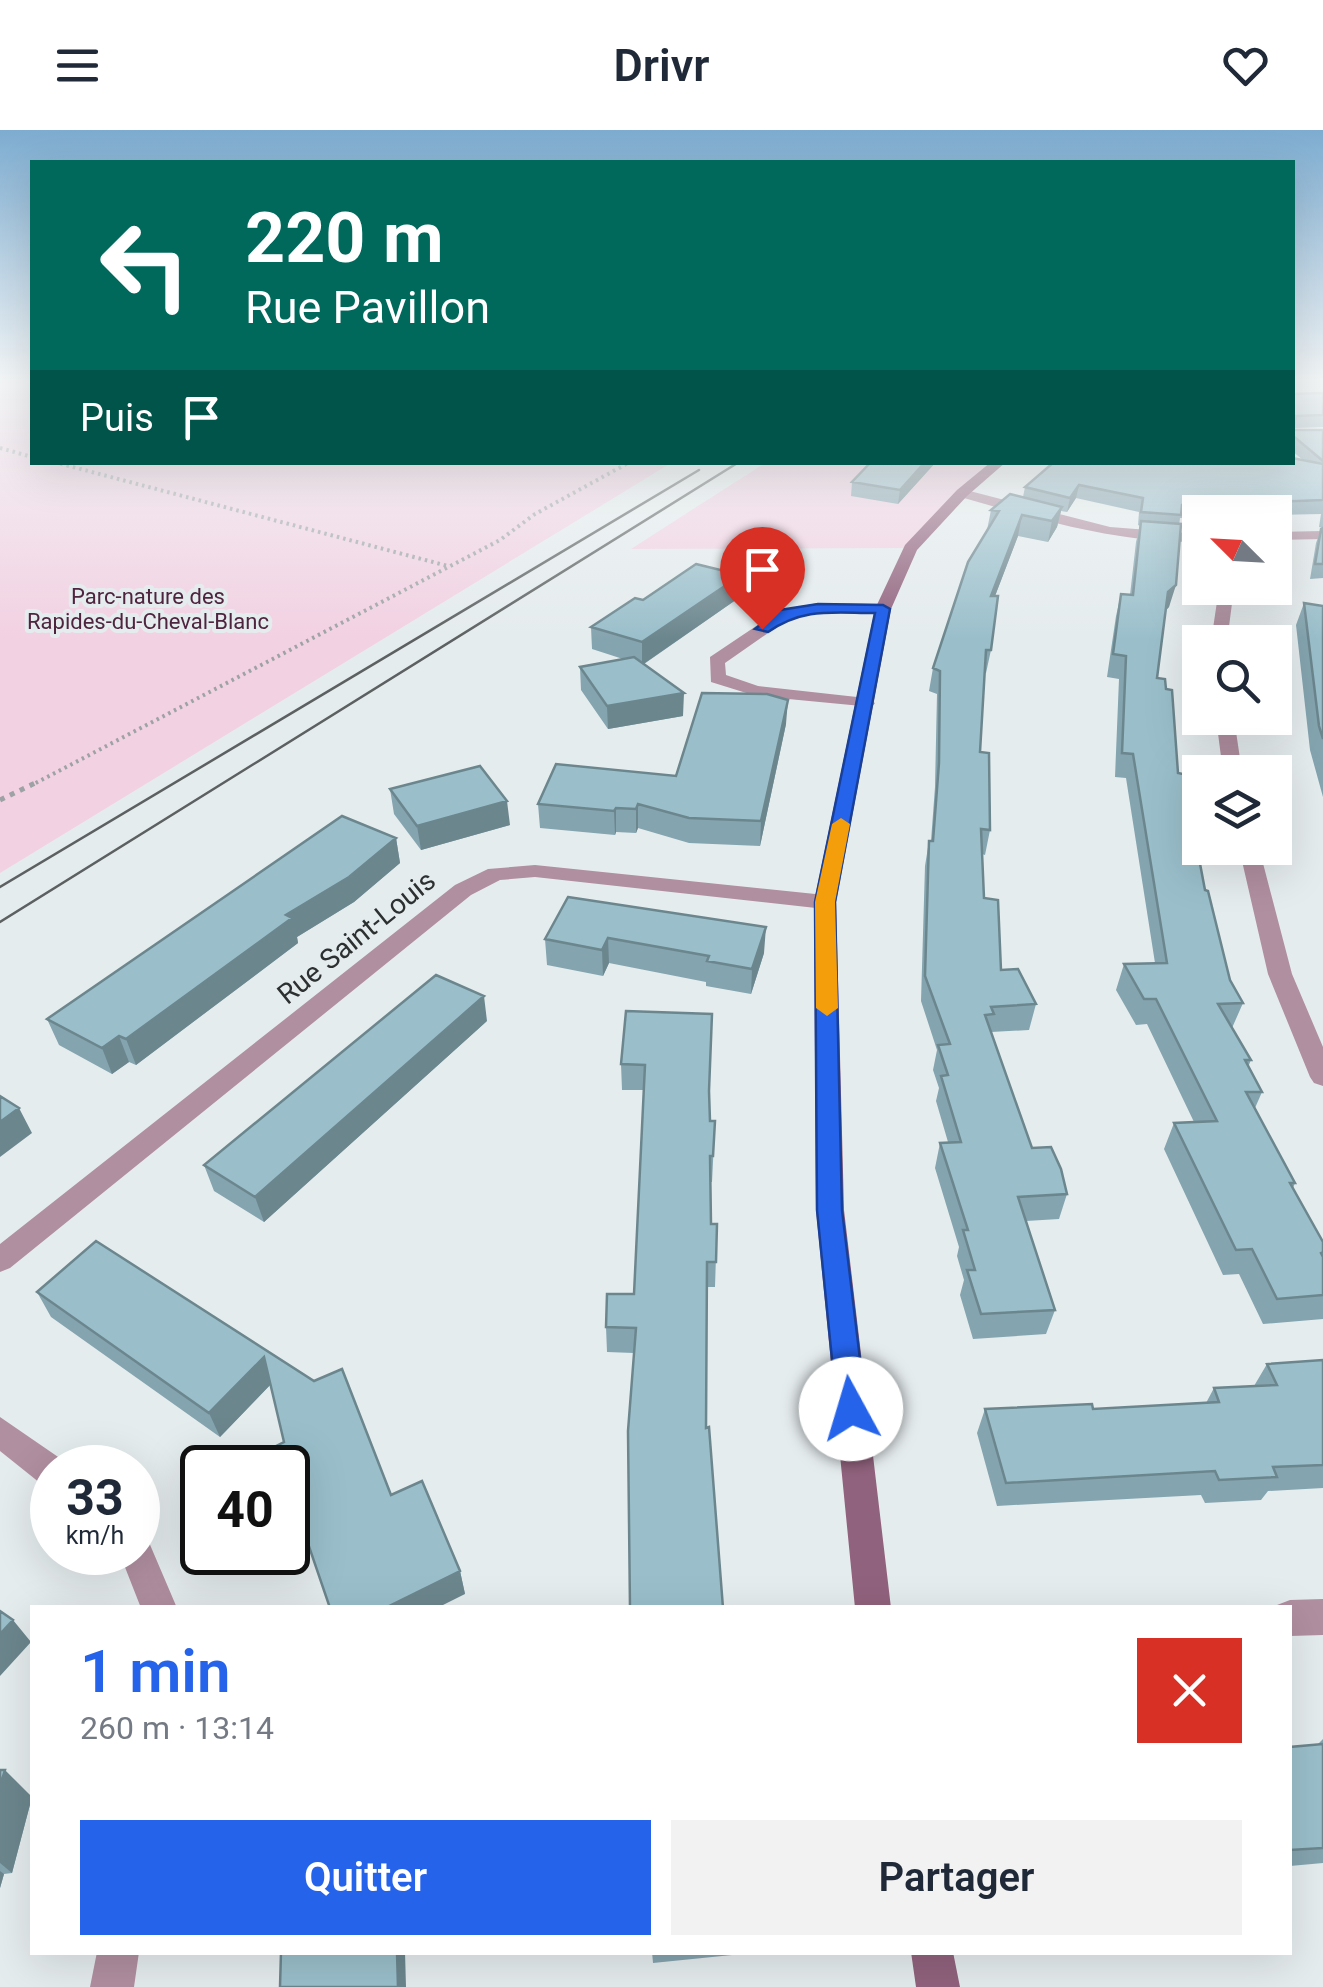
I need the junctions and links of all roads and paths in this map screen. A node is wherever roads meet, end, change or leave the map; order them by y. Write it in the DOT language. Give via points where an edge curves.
graph roads {
  1 [pos="68,466"];
  2 [pos="624,466"];
  3 [pos="996,466"];
  4 [pos="962,493"];
  5 [pos="1323,535"];
  6 [pos="1292,536"];
  7 [pos="1182,537"];
  8 [pos="449,567"];
  9 [pos="883,609"];
  10 [pos="866,703"];
  11 [pos="0,800"];
  12 [pos="1254,865"];
  13 [pos="825,902"];
  14 [pos="1323,1077"];
  15 [pos="0,1260"];
  16 [pos="0,1432"];
  17 [pos="30,1455"];
  18 [pos="145,1575"];
  19 [pos="157,1605"];
  20 [pos="873,1605"];
  21 [pos="1323,1616"];
  22 [pos="1292,1618"];
  23 [pos="117,1955"];
  24 [pos="933,1955"];
  25 [pos="112,1987"];
  26 [pos="938,1987"];
  1 -- 8 [label="path"];
  2 -- 8 [label="path"];
  3 -- 4 [label="street"];
  4 -- 7 [label="street" via="1080,524"];
  4 -- 9 [label="street" via="910,548"];
  5 -- 6 [label="street"];
  8 -- 11 [label="path"];
  9 -- 10 [label="street"];
  9 -- 10 [label="street" via="786,613 716,661 717,678 756,691"];
  10 -- 13 [label="street"];
  12 -- 14 [label="street" via="1280,974"];
  13 -- 15 [label="street, Rue Saint-Louis" via="535,871 496,874 463,890"];
  13 -- 20 [label="street" via="830,1210"];
  16 -- 17 [label="street"];
  18 -- 19 [label="street"];
  21 -- 22 [label="street"];
  23 -- 25 [label="street"];
  24 -- 26 [label="street"];
}
